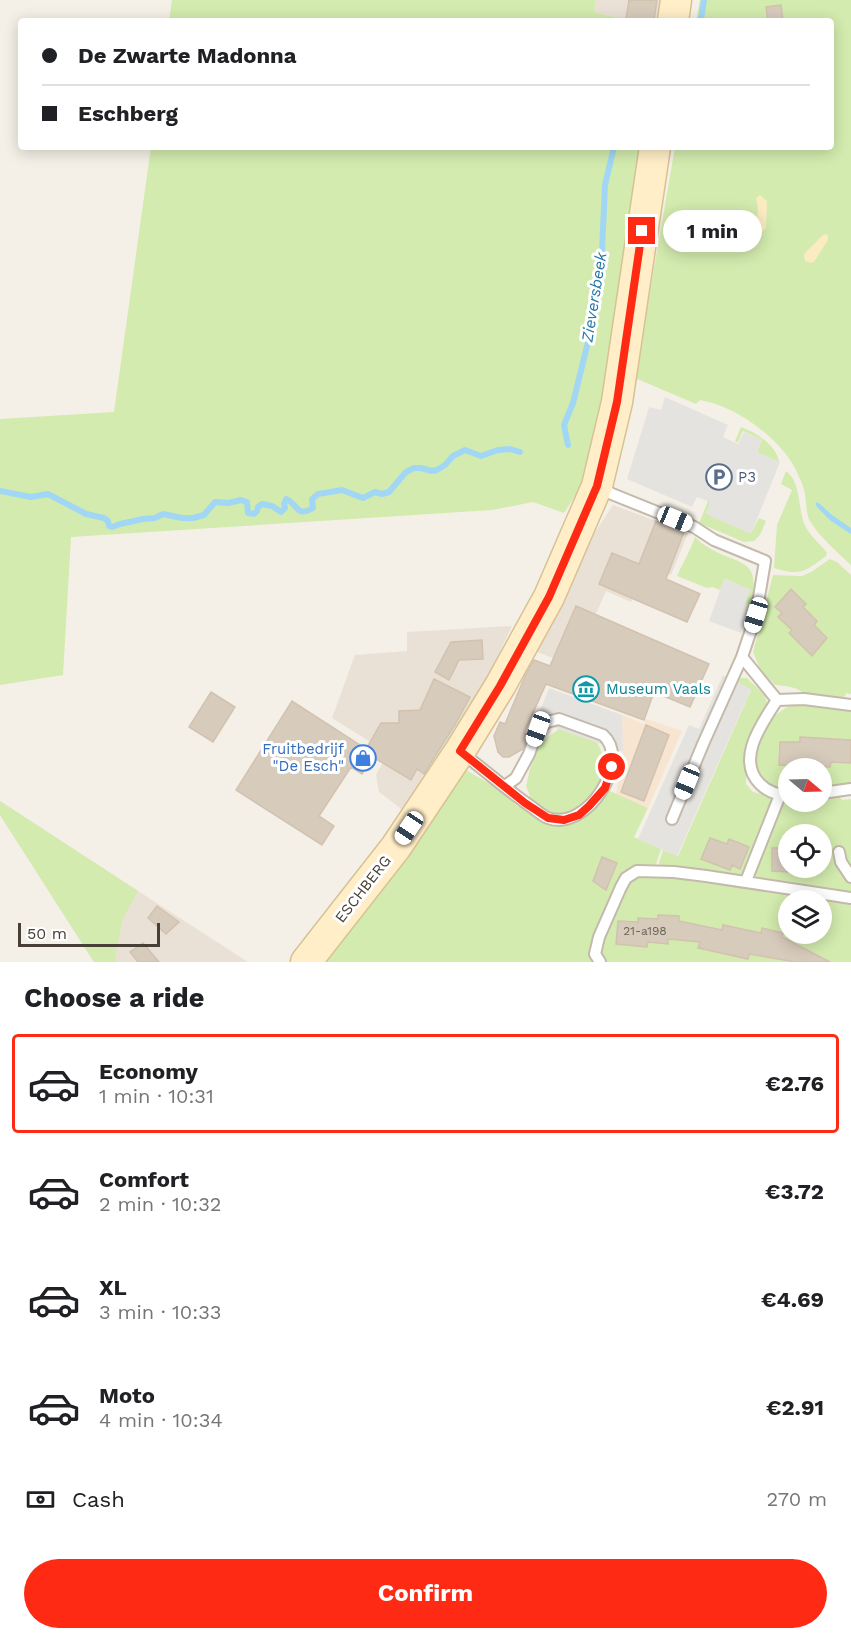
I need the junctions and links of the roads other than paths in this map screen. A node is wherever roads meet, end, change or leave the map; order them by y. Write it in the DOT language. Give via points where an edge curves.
graph roads {
  1 [pos="676,0"];
  2 [pos="673,18"];
  3 [pos="655,150"];
  4 [pos="597,486"];
  5 [pos="742,657"];
  6 [pos="777,700"];
  7 [pos="851,705"];
  8 [pos="460,751"];
  9 [pos="505,786"];
  10 [pos="851,789"];
  11 [pos="832,792"];
  12 [pos="778,794"];
  13 [pos="778,809"];
  14 [pos="672,819"];
  15 [pos="840,852"];
  16 [pos="851,877"];
  17 [pos="746,881"];
  18 [pos="851,898"];
  19 [pos="306,962"];
  20 [pos="600,962"];
  1 -- 2 [label="street"];
  3 -- 4 [label="street, ESCHBERG" via="617,402"];
  4 -- 5 [label="lane" via="765,561 756,615"];
  4 -- 8 [label="street, ESCHBERG" via="549,597"];
  5 -- 6 [label="lane"];
  5 -- 14 [label="lane"];
  6 -- 7 [label="lane"];
  6 -- 12 [label="lane" via="756,736 750,757 758,782"];
  8 -- 9 [label="lane"];
  8 -- 19 [label="street, ESCHBERG" via="396,847"];
  9 -- 9 [label="lane" via="548,818 564,820 579,815 605,788 612,767 609,741 559,718 547,722 538,729 516,778"];
  10 -- 11 [label="lane"];
  13 -- 17 [label="lane"];
  15 -- 16 [label="lane" via="841,862"];
  17 -- 18 [label="lane"];
  17 -- 20 [label="lane" via="646,870 632,873 626,878 599,937 595,954"];
}
